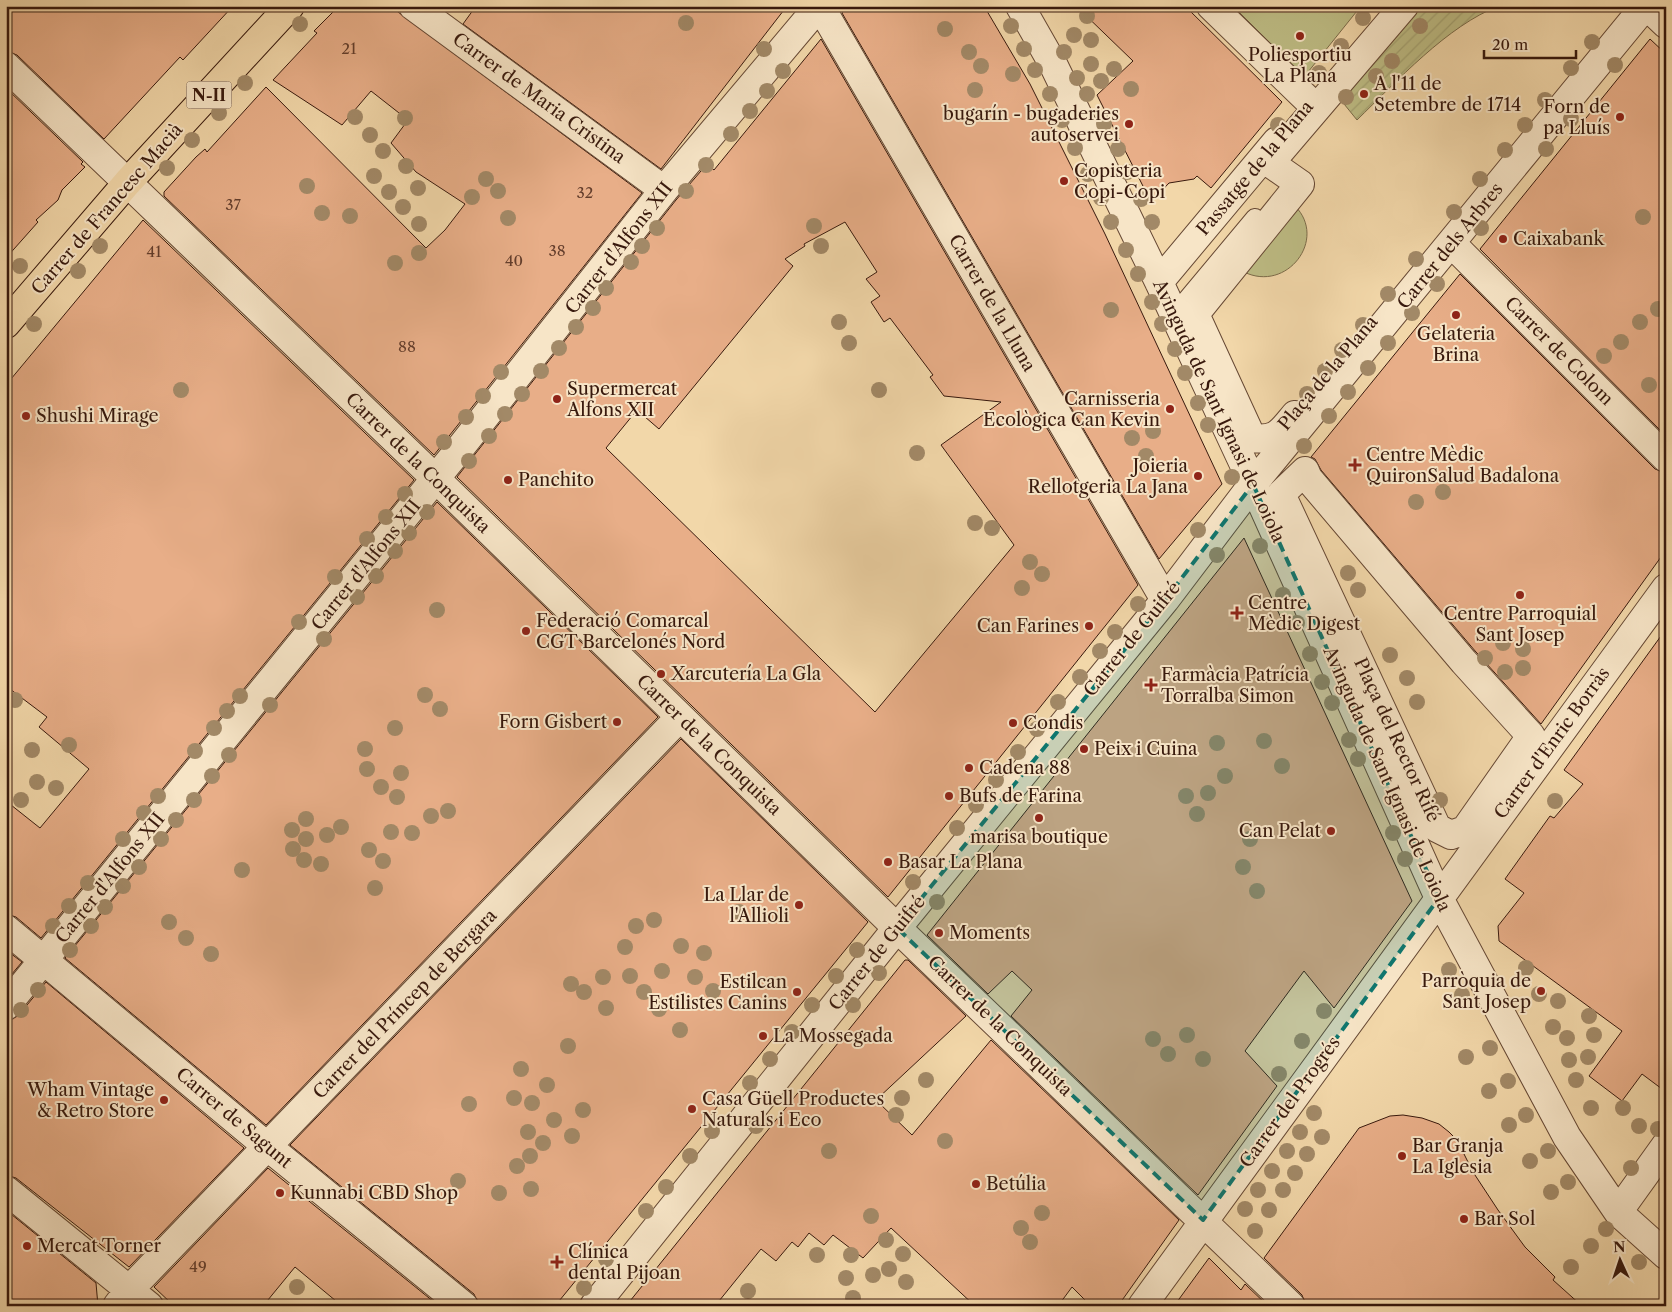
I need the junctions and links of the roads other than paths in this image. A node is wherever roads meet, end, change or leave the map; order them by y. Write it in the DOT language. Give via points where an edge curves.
graph roads {
  1 [pos="290,6"];
  2 [pos="413,6"];
  3 [pos="820,6"];
  4 [pos="1020,6"];
  5 [pos="1210,6"];
  6 [pos="1387,6"];
  7 [pos="1404,6"];
  8 [pos="1625,6"];
  9 [pos="1646,6"];
  10 [pos="1666,24"];
  11 [pos="6,66"];
  12 [pos="1310,102"];
  13 [pos="1290,178"];
  14 [pos="127,183"];
  15 [pos="664,190"];
  16 [pos="1452,244"];
  17 [pos="1159,282"];
  18 [pos="1174,315"];
  19 [pos="6,324"];
  20 [pos="1666,458"];
  21 [pos="1308,478"];
  22 [pos="436,479"];
  23 [pos="1253,484"];
  24 [pos="1666,588"];
  25 [pos="1165,600"];
  26 [pos="680,717"];
  27 [pos="1439,898"];
  28 [pos="897,928"];
  29 [pos="6,929"];
  30 [pos="44,959"];
  31 [pos="6,1006"];
  32 [pos="1666,1145"];
  33 [pos="268,1147"];
  34 [pos="6,1190"];
  35 [pos="1618,1212"];
  36 [pos="1204,1220"];
  37 [pos="1666,1256"];
  38 [pos="132,1301"];
  39 [pos="464,1306"];
  40 [pos="594,1306"];
  41 [pos="1142,1306"];
  42 [pos="1292,1306"];
  1 -- 14 [label="main road, Carrer de Francesc Macià / N-II"];
  2 -- 15 [label="street, Carrer de Maria Cristina"];
  3 -- 15 [label="street, Carrer d'Alfons XII"];
  3 -- 25 [label="street, Carrer de la Lluna"];
  4 -- 17 [label="street, Avinguda de Sant Ignasi de Loiola" via="1053,64"];
  5 -- 12 [label="street"];
  6 -- 12 [label="street, Passatge de la Plana"];
  7 -- 13 [label="street" via="1270,163"];
  8 -- 13 [label="street, Plaça de la Plana" via="1282,430 1266,440 1252,438 1195,314 1300,184"];
  9 -- 10 [label="street"];
  9 -- 16 [label="street, Carrer dels Arbres"];
  11 -- 14 [label="street, Carrer de la Conquista"];
  12 -- 17 [label="street, Passatge de la Plana"];
  13 -- 18 [label="lane"];
  14 -- 19 [label="main road, Carrer de Francesc Macià / N-II"];
  14 -- 22 [label="street, Carrer de la Conquista"];
  15 -- 22 [label="street, Carrer d'Alfons XII"];
  16 -- 20 [label="street, Carrer de Colom"];
  16 -- 23 [label="street, Carrer dels Arbres"];
  17 -- 18 [label="street, Avinguda de Sant Ignasi de Loiola"];
  18 -- 23 [label="street, Avinguda de Sant Ignasi de Loiola"];
  21 -- 21 [label="street, Plaça del Rector Rifé" via="1531,736 1465,830 1451,835 1437,828 1281,494 1306,471"];
  22 -- 26 [label="street, Carrer de la Conquista"];
  22 -- 30 [label="street, Carrer d'Alfons XII"];
  23 -- 25 [label="street, Carrer de Guifré"];
  23 -- 27 [label="street, Avinguda de Sant Ignasi de Loiola"];
  24 -- 27 [label="street, Carrer d'Enric Borràs"];
  25 -- 28 [label="street, Carrer de Guifré"];
  26 -- 28 [label="street, Carrer de la Conquista"];
  26 -- 33 [label="street, Carrer del Príncep de Bergara"];
  27 -- 35 [label="street, Avinguda de Sant Ignasi de Loiola" via="1567,1137"];
  27 -- 36 [label="street, Carrer del Progrés"];
  28 -- 36 [label="street, Carrer de la Conquista"];
  28 -- 40 [label="street, Carrer de Guifré"];
  29 -- 30 [label="street, Carrer de Sagunt"];
  30 -- 31 [label="street, Carrer d'Alfons XII"];
  30 -- 33 [label="street, Carrer de Sagunt"];
  32 -- 35 [label="street"];
  33 -- 38 [label="street, Carrer del Príncep de Bergara"];
  33 -- 39 [label="street, Carrer de Sagunt"];
  34 -- 38 [label="street"];
  35 -- 37 [label="street, Avinguda de Sant Ignasi de Loiola"];
  36 -- 41 [label="street, Carrer del Progrés"];
  36 -- 42 [label="street, Carrer de la Conquista"];
}
